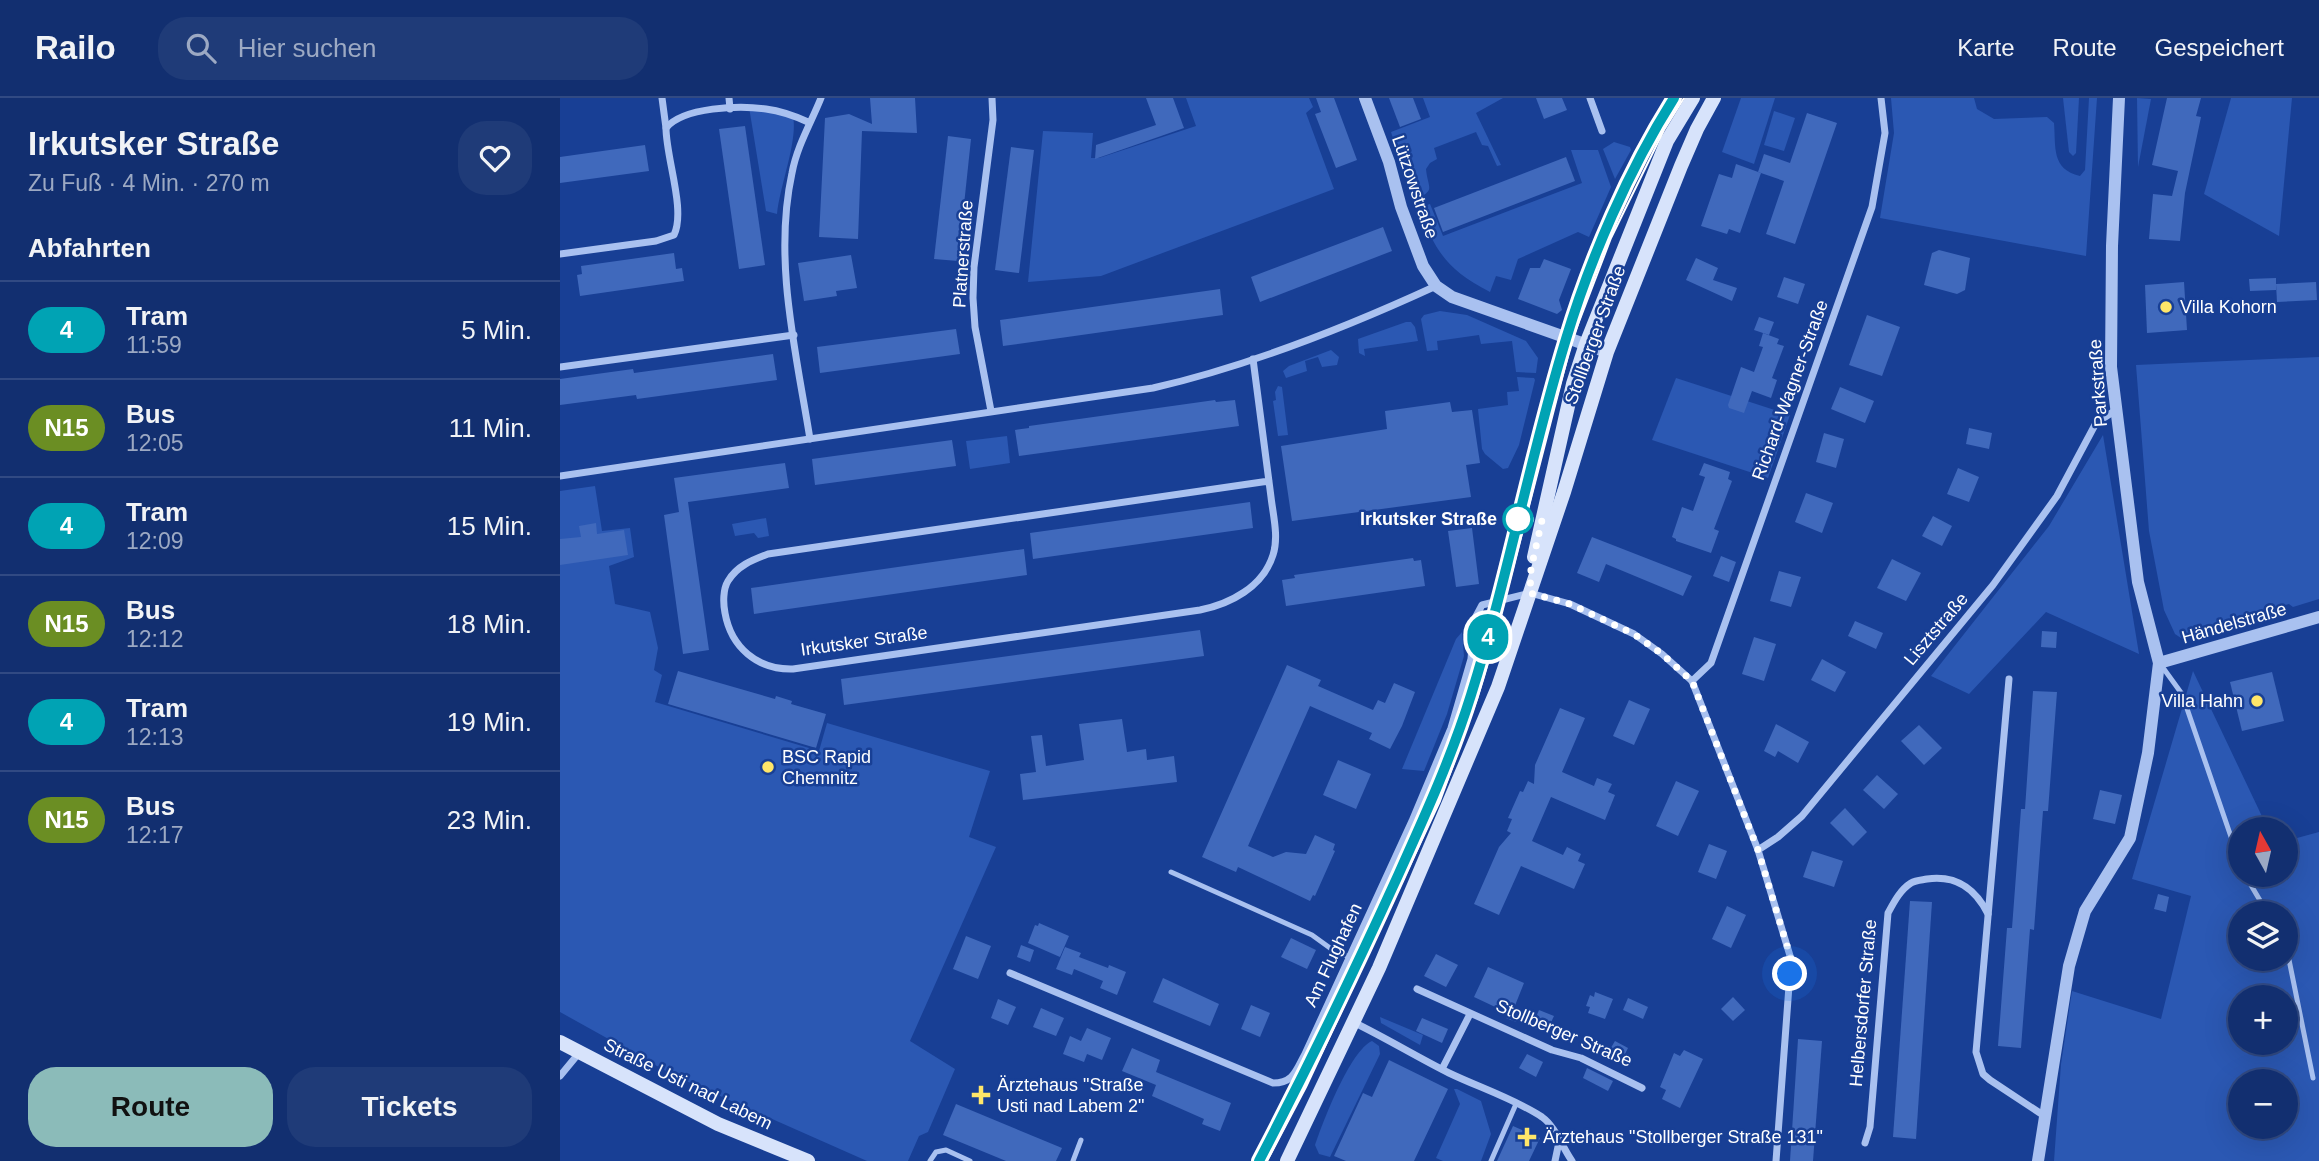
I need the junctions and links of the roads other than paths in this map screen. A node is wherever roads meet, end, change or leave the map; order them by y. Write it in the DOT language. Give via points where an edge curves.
graph roads {
  1 [pos="662,98"];
  2 [pos="729,98"];
  3 [pos="821,98"];
  4 [pos="992,98"];
  5 [pos="1364,98"];
  6 [pos="1590,98"];
  7 [pos="1693,98"];
  8 [pos="1714,98"];
  9 [pos="1881,98"];
  10 [pos="2119,98"];
  11 [pos="730,109"];
  12 [pos="808,122"];
  13 [pos="666,128"];
  14 [pos="1602,131"];
  15 [pos="560,254"];
  16 [pos="1436,286"];
  17 [pos="794,335"];
  18 [pos="1586,344"];
  19 [pos="1607,352"];
  20 [pos="1253,359"];
  21 [pos="560,367"];
  22 [pos="2116,410"];
  23 [pos="991,411"];
  24 [pos="810,439"];
  25 [pos="560,476"];
  26 [pos="1269,481"];
  27 [pos="1530,593"];
  28 [pos="2319,617"];
  29 [pos="2159,663"];
  30 [pos="2010,679"];
  31 [pos="1692,681"];
  32 [pos="2228,828"];
  33 [pos="1758,850"];
  34 [pos="1171,872"];
  35 [pos="1988,914"];
  36 [pos="1349,957"];
  37 [pos="2291,971"];
  38 [pos="1010,973"];
  39 [pos="1417,989"];
  40 [pos="1470,1014"];
  41 [pos="1353,1022"];
  42 [pos="560,1042"];
  43 [pos="579,1053"];
  44 [pos="1443,1069"];
  45 [pos="560,1076"];
  46 [pos="2313,1078"];
  47 [pos="1642,1088"];
  48 [pos="1516,1104"];
  49 [pos="2046,1117"];
  50 [pos="1081,1140"];
  51 [pos="1559,1142"];
  52 [pos="1865,1143"];
  53 [pos="808,1161"];
  54 [pos="930,1161"];
  55 [pos="970,1161"];
  56 [pos="1073,1161"];
  57 [pos="1287,1161"];
  58 [pos="1491,1161"];
  59 [pos="1555,1161"];
  60 [pos="1572,1161"];
  61 [pos="1776,1161"];
  62 [pos="2038,1161"];
  1 -- 13 [label="street"];
  2 -- 11 [label="street"];
  3 -- 12 [label="street"];
  4 -- 23 [label="street, Platnerstraße" via="973,298"];
  5 -- 16 [label="street, Lützowstraße" via="1419,254"];
  6 -- 14 [label="street"];
  7 -- 18 [label="main road, Stollberger Straße" via="1667,141"];
  8 -- 19 [label="main road, Stollberger Straße" via="1681,166"];
  9 -- 31 [label="street, Richard-Wagner-Straße" via="1885,133 1872,207 1711,663"];
  10 -- 22 [label="street, Parkstraße" via="2111,367"];
  11 -- 12 [label="street" via="768,109"];
  11 -- 13 [label="street" via="683,115"];
  12 -- 17 [label="street" via="792,171 785,225"];
  13 -- 15 [label="street" via="678,212 674,236"];
  16 -- 18 [label="street" via="1459,299"];
  16 -- 20 [label="street"];
  17 -- 21 [label="street"];
  17 -- 24 [label="street"];
  18 -- 19 [label="street"];
  18 -- 27 [label="main road, Stollberger Straße" via="1548,493"];
  19 -- 27 [label="main road, Stollberger Straße"];
  20 -- 23 [label="street" via="1153,388"];
  20 -- 26 [label="street, Irkutsker Straße"];
  22 -- 29 [label="street, Parkstraße" via="2138,582"];
  22 -- 33 [label="street, Lisztstraße" via="2096,423 2057,496 1993,585 1802,816"];
  23 -- 24 [label="street"];
  24 -- 25 [label="street"];
  26 -- 26 [label="street, Irkutsker Straße" via="1274,554 1257,580 1219,606 788,669 755,660 738,646 728,629 724,606 727,582 743,564 768,554"];
  27 -- 31 [label="street" via="1570,604 1634,634"];
  27 -- 36 [label="street, Am Flughafen" via="1482,605 1474,620 1471,659 1451,728"];
  27 -- 41 [label="main road, Stollberger Straße" via="1467,764"];
  28 -- 29 [label="street, Händelstraße"];
  29 -- 32 [label="lane" via="2182,694"];
  29 -- 49 [label="street" via="2148,753 2130,838 2085,911 2069,966"];
  30 -- 35 [label="street"];
  31 -- 33 [label="street"];
  33 -- 61 [label="street" via="1791,959"];
  34 -- 36 [label="lane" via="1312,935"];
  35 -- 49 [label="street" via="1976,1052 1983,1074"];
  35 -- 52 [label="street, Helbersdorfer Straße" via="1979,897 1960,882 1939,877 1913,881 1888,912"];
  36 -- 38 [label="street, Am Flughafen" via="1305,1054 1290,1079 1282,1083"];
  37 -- 46 [label="lane"];
  39 -- 40 [label="street, Stollberger Straße"];
  40 -- 44 [label="street, Stollberger Straße"];
  40 -- 47 [label="street, Stollberger Straße"];
  41 -- 44 [label="street"];
  41 -- 57 [label="main road, Stollberger Straße"];
  42 -- 43 [label="main road"];
  43 -- 45 [label="street, Straße Usti nad Labem"];
  43 -- 53 [label="main road, Straße Usti nad Labem" via="718,1124"];
  44 -- 48 [label="street"];
  48 -- 51 [label="street" via="1542,1118 1556,1131"];
  48 -- 58 [label="lane"];
  49 -- 62 [label="street"];
  50 -- 56 [label="lane"];
  51 -- 59 [label="street"];
  51 -- 60 [label="street"];
  54 -- 55 [label="lane" via="936,1152 946,1150"];
}
